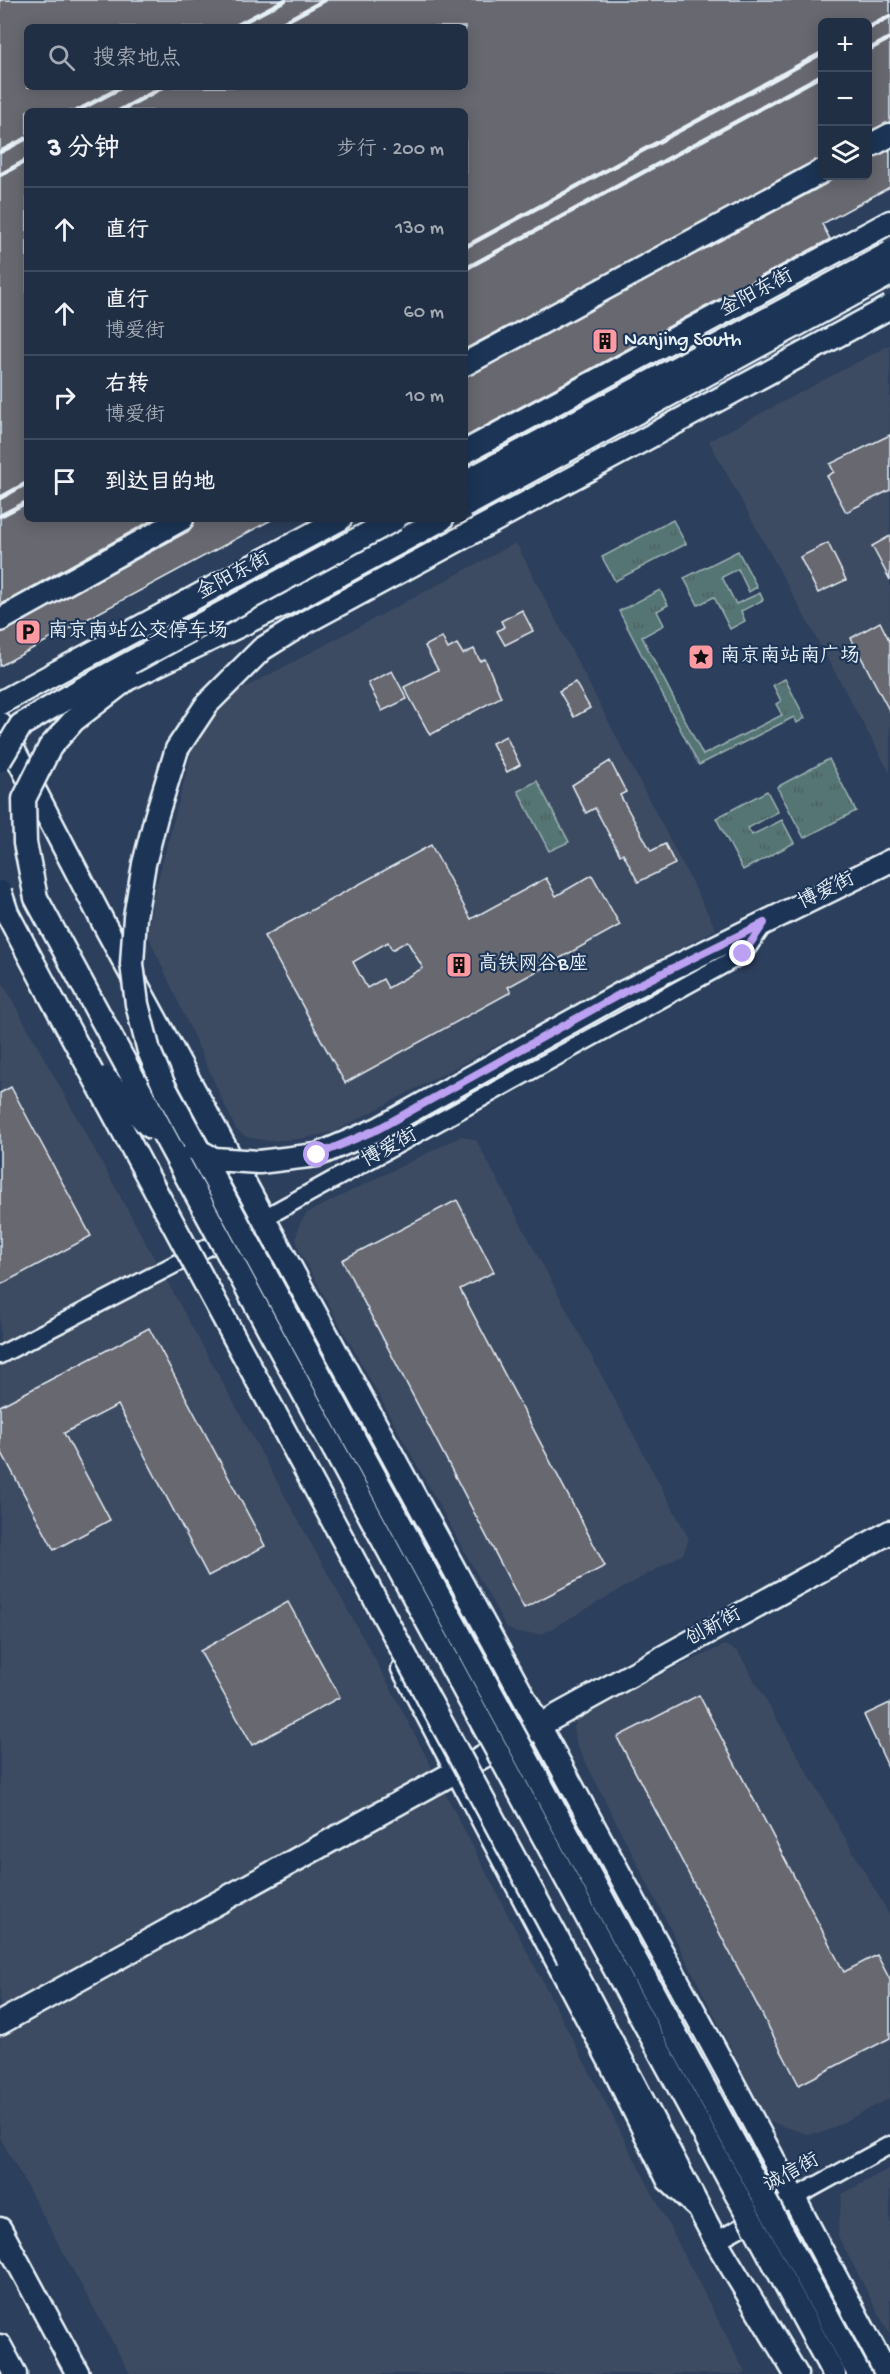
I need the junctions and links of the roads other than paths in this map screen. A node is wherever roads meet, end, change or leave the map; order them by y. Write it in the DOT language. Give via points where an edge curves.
graph roads {
  1 [pos="890,135"];
  2 [pos="872,144"];
  3 [pos="818,173"];
  4 [pos="890,222"];
  5 [pos="890,254"];
  6 [pos="890,274"];
  7 [pos="890,307"];
  8 [pos="468,362"];
  9 [pos="468,450"];
  10 [pos="468,480"];
  11 [pos="468,504"];
  12 [pos="177,522"];
  13 [pos="334,522"];
  14 [pos="389,522"];
  15 [pos="436,522"];
  16 [pos="0,620"];
  17 [pos="0,703"];
  18 [pos="0,724"];
  19 [pos="0,760"];
  20 [pos="890,861"];
  21 [pos="0,892"];
  22 [pos="0,905"];
  23 [pos="764,923"];
  24 [pos="49,993"];
  25 [pos="264,1218"];
  26 [pos="185,1258"];
  27 [pos="0,1355"];
  28 [pos="890,1532"];
  29 [pos="539,1725"];
  30 [pos="455,1771"];
  31 [pos="0,2023"];
  32 [pos="890,2145"];
  33 [pos="792,2197"];
  34 [pos="704,2217"];
  35 [pos="0,2229"];
  36 [pos="716,2241"];
  37 [pos="0,2346"];
  38 [pos="15,2374"];
  39 [pos="78,2374"];
  40 [pos="796,2374"];
  41 [pos="834,2374"];
  42 [pos="859,2374"];
  43 [pos="886,2374"];
  1 -- 2 [label="main road"];
  3 -- 8 [label="main road, bridge"];
  4 -- 9 [label="main road, 金阳东街"];
  5 -- 10 [label="main road, bridge"];
  6 -- 11 [label="main road, bridge"];
  7 -- 42 [label="main road, bridge" via="262,649 207,704 177,749 144,864 132,964 149,1051 164,1086"];
  12 -- 16 [label="main road"];
  13 -- 17 [label="main road, 金阳东街"];
  14 -- 19 [label="main road, bridge" via="21,725"];
  15 -- 41 [label="main road, bridge" via="293,600 127,679 74,720 50,747 24,799 25,843 36,898"];
  18 -- 25 [label="main road"];
  20 -- 23 [label="main road, 博爱街"];
  21 -- 24 [label="main road, bridge"];
  22 -- 26 [label="street"];
  23 -- 24 [label="main road, 博爱街, bridge" via="624,992 378,1129 317,1155 259,1162 214,1159 148,1125 88,1057"];
  23 -- 25 [label="street, 博爱街" via="743,954"];
  24 -- 34 [label="main road, bridge"];
  25 -- 26 [label="street, 博爱街"];
  25 -- 29 [label="main road"];
  26 -- 27 [label="street, 博爱街"];
  26 -- 30 [label="street"];
  28 -- 29 [label="main road, 创新街"];
  29 -- 30 [label="main road, 创新街"];
  29 -- 33 [label="main road"];
  30 -- 31 [label="main road, 创新街"];
  30 -- 34 [label="street" via="666,2182"];
  32 -- 33 [label="street, 诚信街"];
  33 -- 36 [label="street, 诚信街"];
  33 -- 43 [label="main road"];
  34 -- 36 [label="main road"];
  35 -- 39 [label="main road"];
  36 -- 40 [label="main road"];
  37 -- 38 [label="main road"];
}
